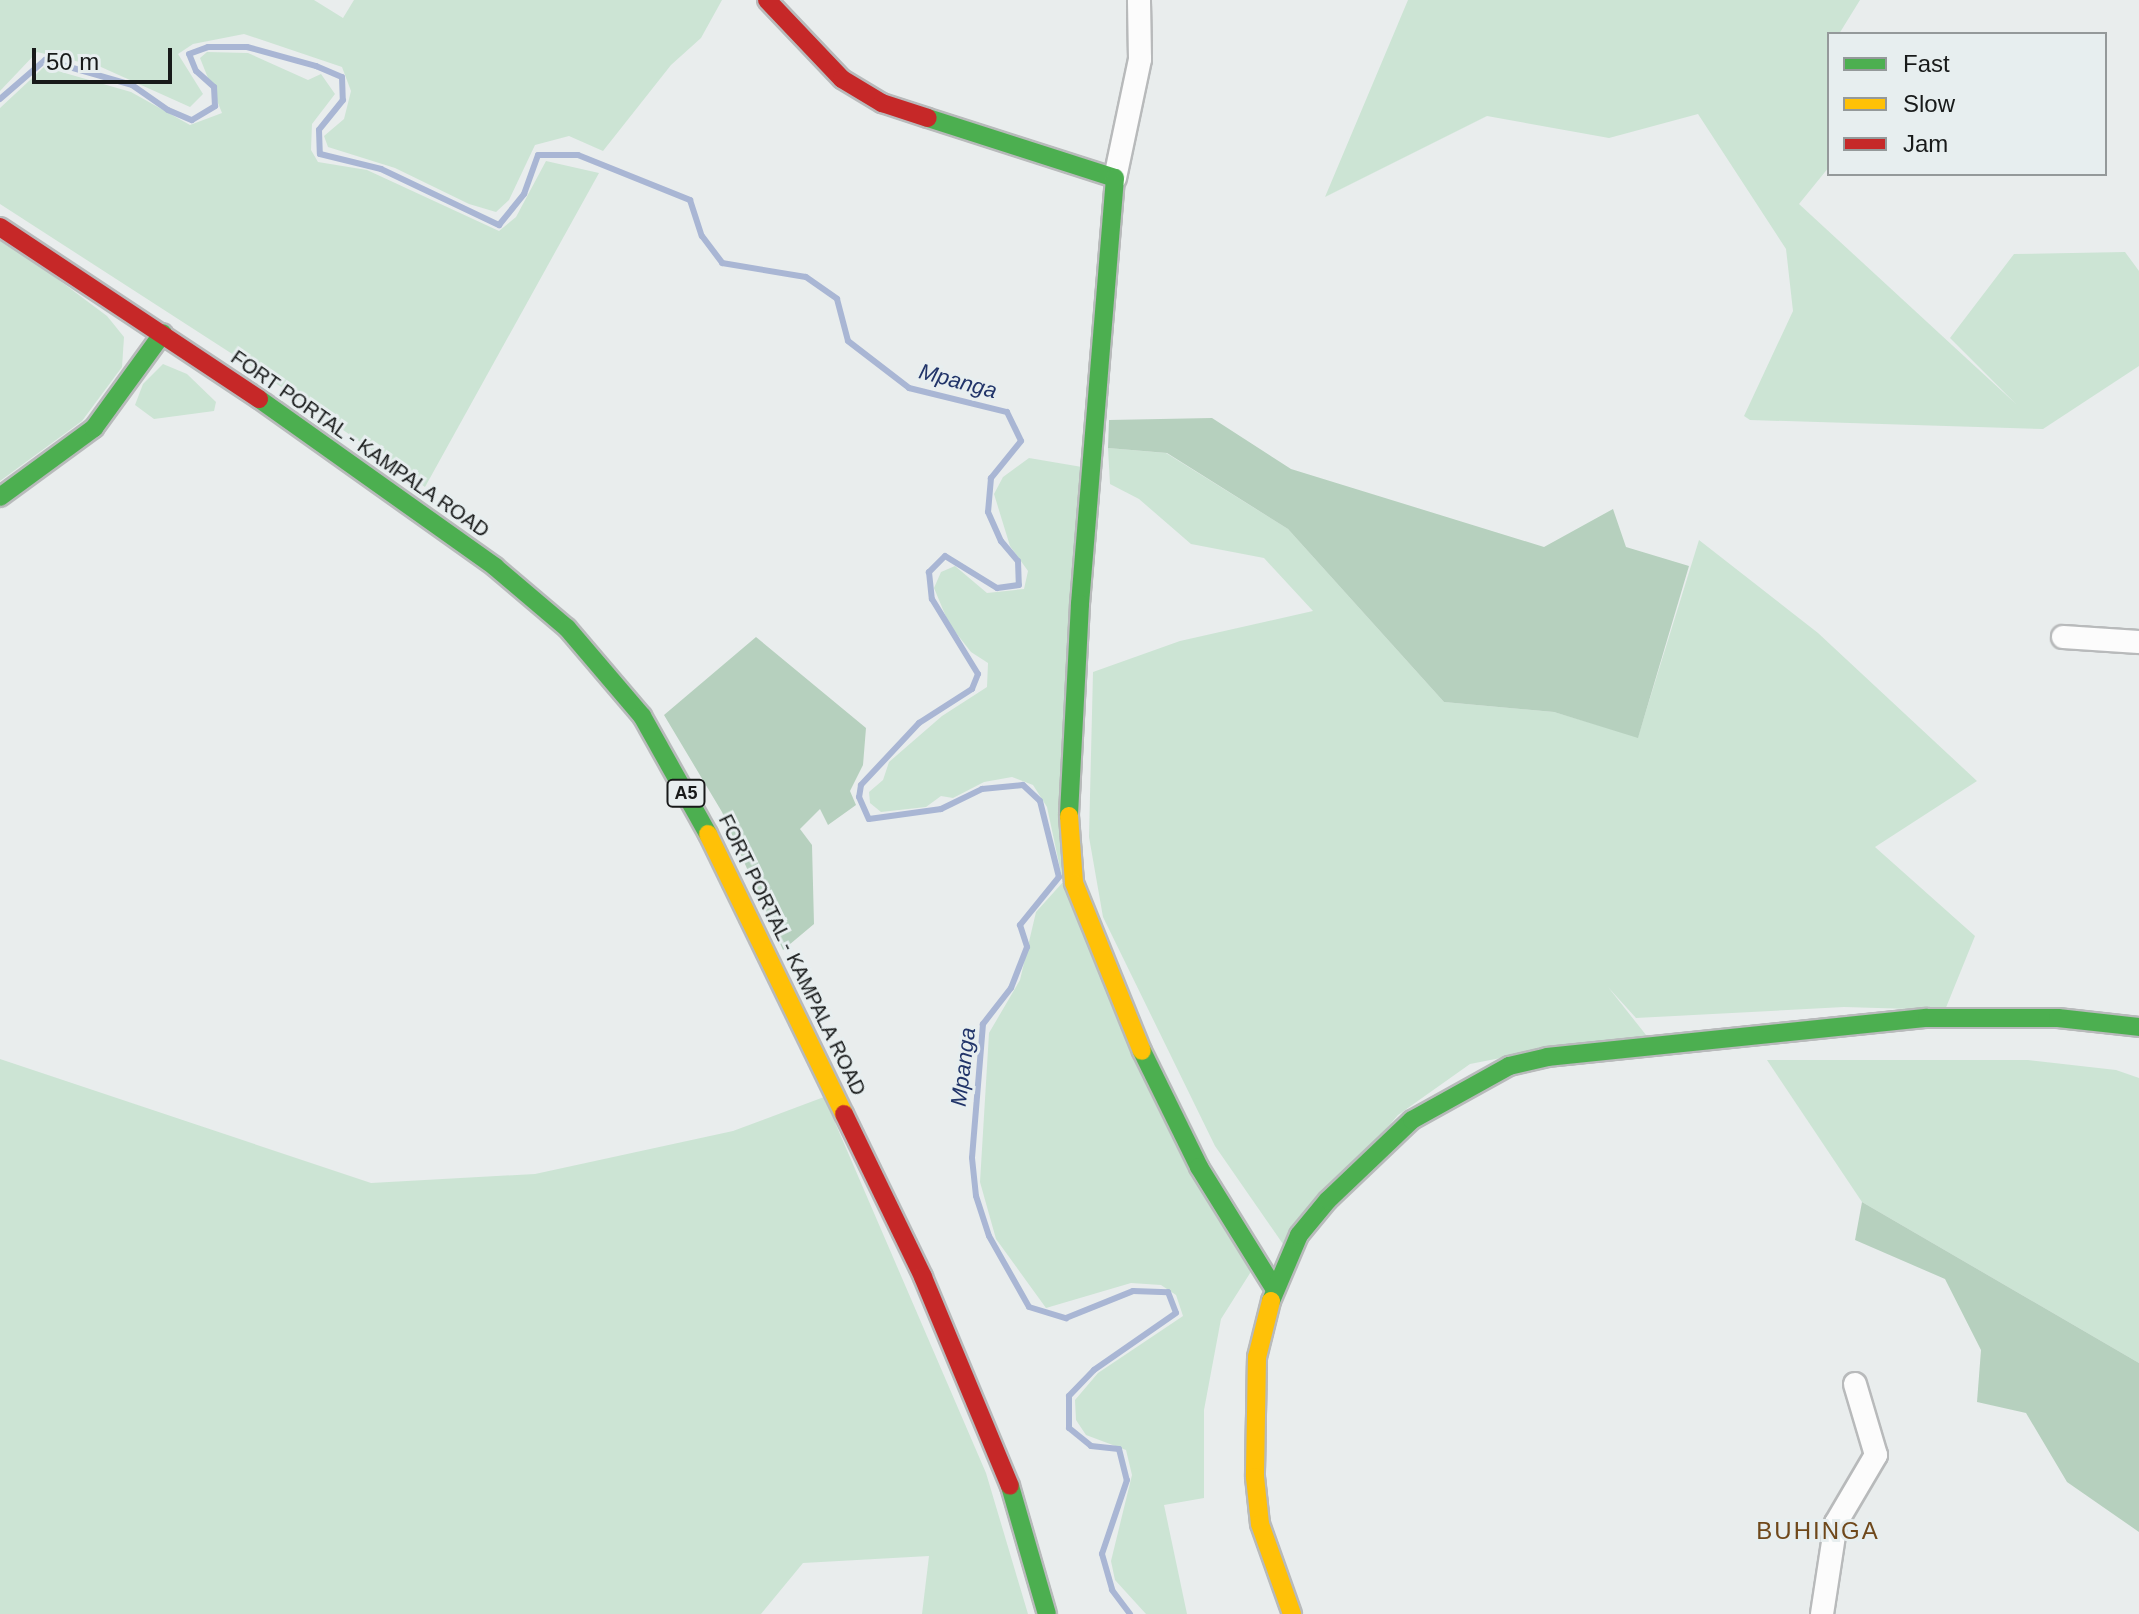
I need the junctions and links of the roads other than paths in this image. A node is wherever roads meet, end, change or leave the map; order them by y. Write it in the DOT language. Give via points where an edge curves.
graph roads {
  1 [pos="767,0"];
  2 [pos="1139,0"];
  3 [pos="1115,178"];
  4 [pos="0,227"];
  5 [pos="163,333"];
  6 [pos="0,497"];
  7 [pos="2063,637"];
  8 [pos="2139,642"];
  9 [pos="2139,1027"];
  10 [pos="1274,1288"];
  11 [pos="1855,1384"];
  12 [pos="1047,1614"];
  13 [pos="1292,1614"];
  14 [pos="1822,1614"];
  1 -- 3 [label="main road" via="831,70 882,103"];
  2 -- 3 [label="street" via="1140,59"];
  3 -- 10 [label="main road" via="1079,620 1068,827 1074,883 1123,1011 1199,1167"];
  4 -- 5 [label="main road, FORT PORTAL - KAMPALA ROAD / A5"];
  5 -- 6 [label="main road" via="94,428"];
  5 -- 12 [label="main road, FORT PORTAL - KAMPALA ROAD / A5" via="495,567 567,628 642,716 732,882 923,1277 1014,1496"];
  7 -- 8 [label="street"];
  9 -- 10 [label="main road" via="2058,1018 1927,1018 1616,1048 1509,1066 1412,1120 1358,1171 1299,1235"];
  10 -- 13 [label="main road" via="1257,1357 1255,1477 1271,1564"];
  11 -- 14 [label="street" via="1876,1455 1836,1523"];
}
